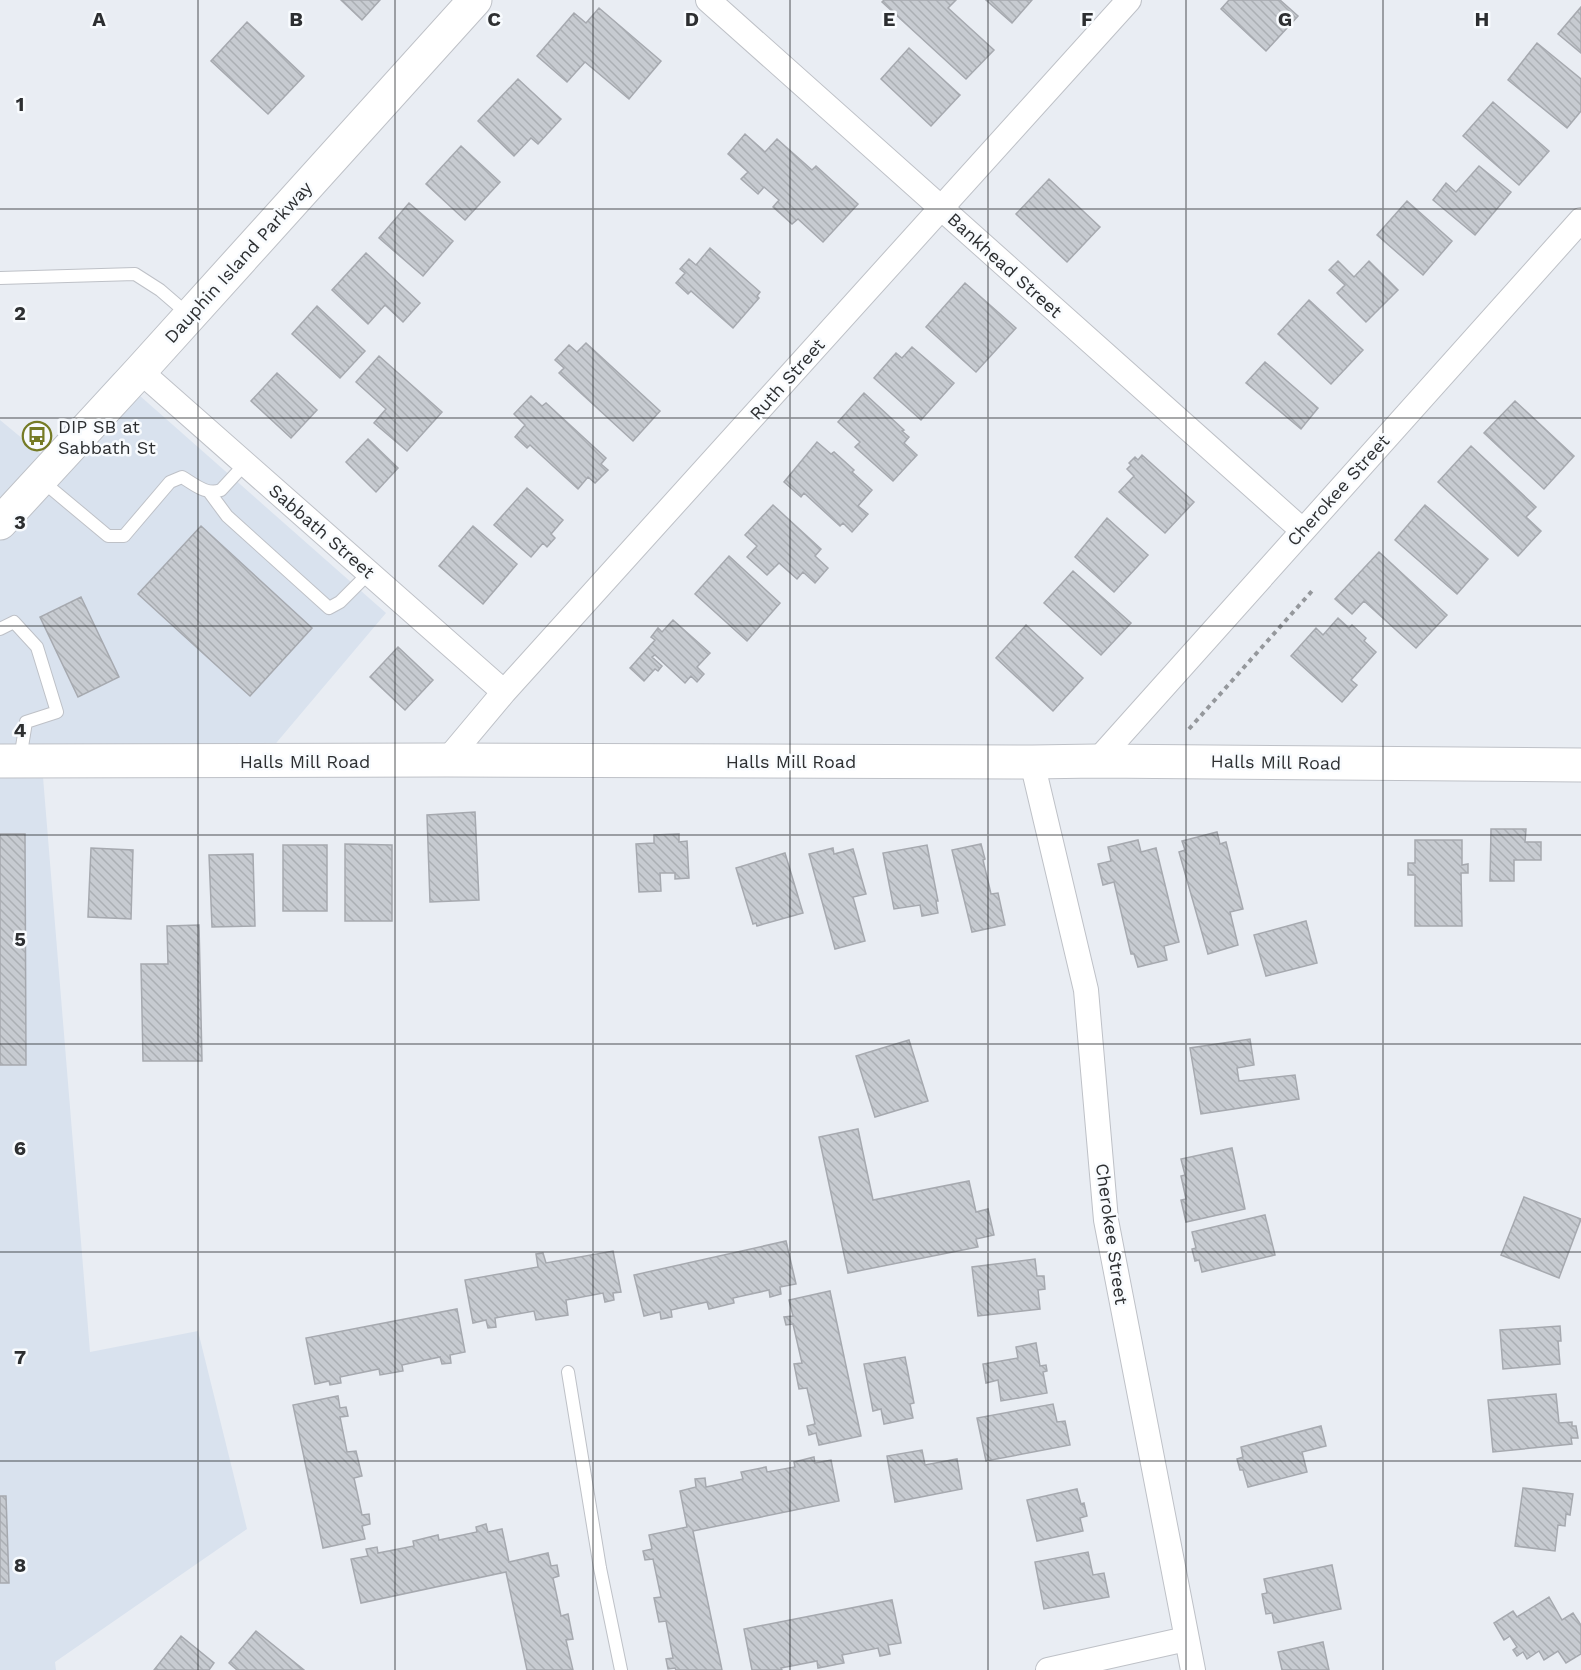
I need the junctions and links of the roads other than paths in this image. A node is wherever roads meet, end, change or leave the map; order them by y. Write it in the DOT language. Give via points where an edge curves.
graph roads {
  1 [pos="475,0"];
  2 [pos="708,0"];
  3 [pos="1129,0"];
  4 [pos="941,208"];
  5 [pos="1581,220"];
  6 [pos="0,278"];
  7 [pos="189,316"];
  8 [pos="140,371"];
  9 [pos="245,464"];
  10 [pos="40,479"];
  11 [pos="210,493"];
  12 [pos="0,523"];
  13 [pos="1302,530"];
  14 [pos="369,573"];
  15 [pos="0,629"];
  16 [pos="504,692"];
  17 [pos="447,760"];
  18 [pos="1097,761"];
  19 [pos="10,762"];
  20 [pos="1032,762"];
  21 [pos="1581,765"];
  22 [pos="567,1372"];
  23 [pos="1186,1639"];
  24 [pos="621,1670"];
  25 [pos="1048,1670"];
  26 [pos="1193,1670"];
  1 -- 7 [label="street, Dauphin Island Parkway"];
  2 -- 4 [label="street, Bankhead Street"];
  3 -- 4 [label="street, Ruth Street"];
  4 -- 13 [label="street, Bankhead Street"];
  4 -- 16 [label="street, Ruth Street"];
  5 -- 13 [label="street, Cherokee Street"];
  6 -- 7 [label="lane" via="135,274"];
  7 -- 8 [label="street, Dauphin Island Parkway"];
  8 -- 9 [label="street, Sabbath Street"];
  8 -- 10 [label="street, Dauphin Island Parkway"];
  9 -- 11 [label="lane" via="221,490"];
  9 -- 14 [label="street, Sabbath Street"];
  10 -- 11 [label="lane" via="108,536 115,537 124,536 175,479 182,477"];
  10 -- 12 [label="street, Dauphin Island Parkway"];
  11 -- 14 [label="lane" via="227,516 329,608"];
  13 -- 18 [label="street, Cherokee Street"];
  14 -- 16 [label="street, Sabbath Street"];
  15 -- 19 [label="lane" via="14,622 37,647 57,712 26,722"];
  16 -- 17 [label="street, Ruth Street"];
  17 -- 19 [label="street, Halls Mill Road"];
  17 -- 20 [label="street, Halls Mill Road"];
  18 -- 20 [label="street, Halls Mill Road"];
  18 -- 21 [label="street, Halls Mill Road"];
  20 -- 23 [label="street, Cherokee Street" via="1086,990 1106,1220"];
  22 -- 24 [label="lane"];
  23 -- 25 [label="street"];
  23 -- 26 [label="street, Cherokee Street"];
}
